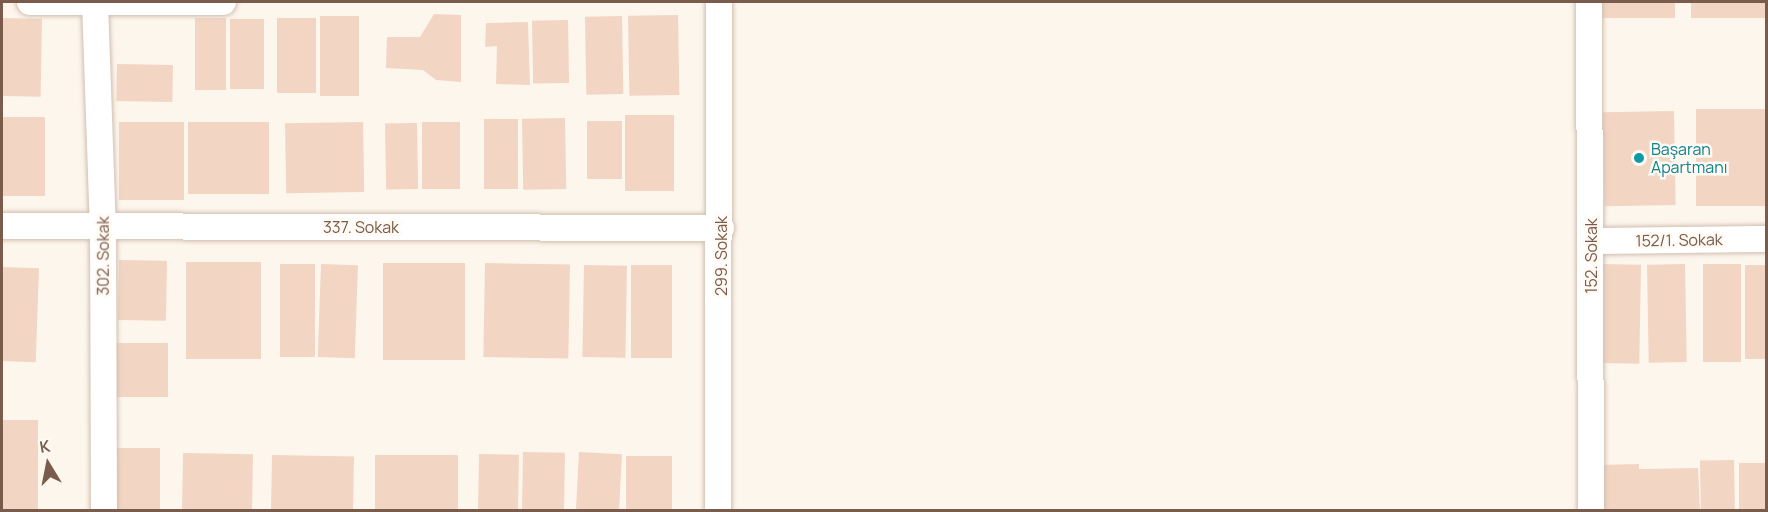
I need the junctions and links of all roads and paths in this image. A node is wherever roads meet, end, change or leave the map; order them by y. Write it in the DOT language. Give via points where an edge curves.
graph roads {
  1 [pos="30,2"];
  2 [pos="95,2"];
  3 [pos="223,2"];
  4 [pos="719,2"];
  5 [pos="1589,2"];
  6 [pos="2,226"];
  7 [pos="103,226"];
  8 [pos="722,228"];
  9 [pos="1767,239"];
  10 [pos="1591,241"];
  11 [pos="104,510"];
  12 [pos="718,510"];
  13 [pos="1591,510"];
  1 -- 2 [label="street"];
  2 -- 3 [label="street"];
  2 -- 7 [label="street, 302. Sokak"];
  4 -- 8 [label="street, 299. Sokak"];
  5 -- 10 [label="street, 152. Sokak"];
  6 -- 7 [label="street, 337. Sokak"];
  7 -- 8 [label="street, 337. Sokak"];
  7 -- 11 [label="street, 302. Sokak"];
  8 -- 12 [label="street, 299. Sokak"];
  9 -- 10 [label="street, 152/1. Sokak"];
  10 -- 13 [label="street, 152. Sokak"];
}
